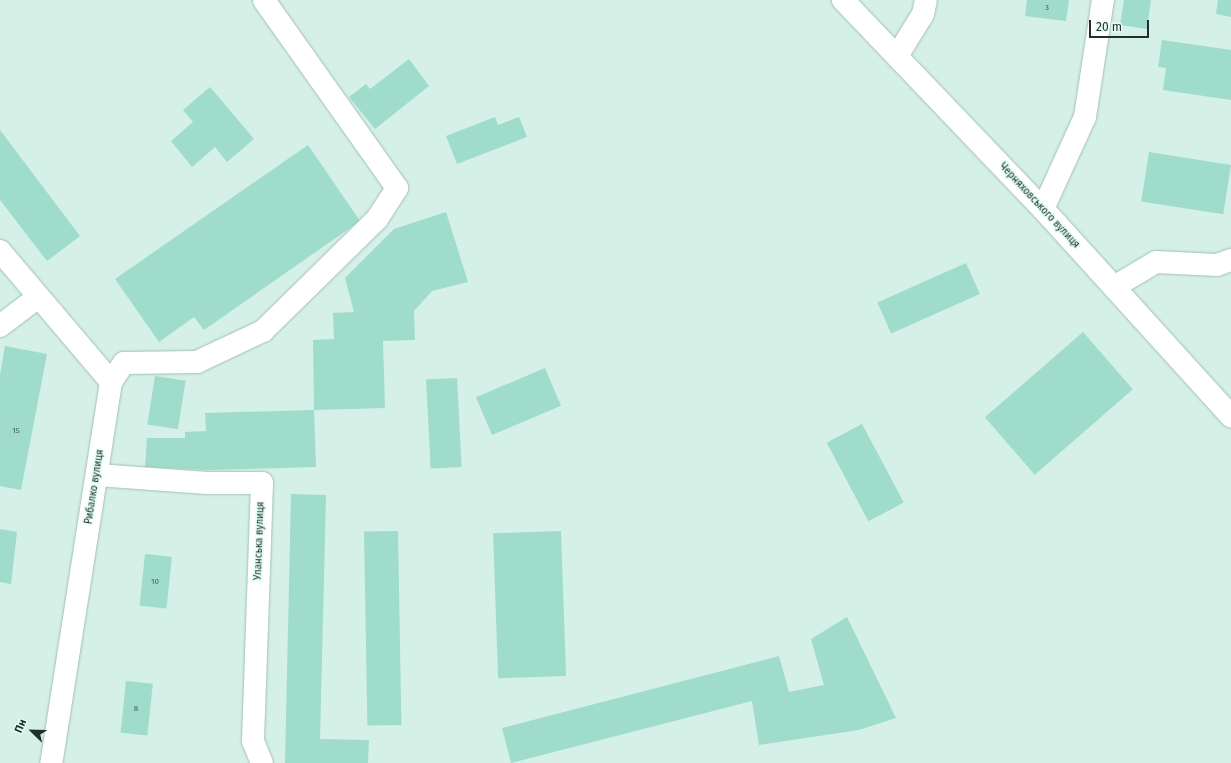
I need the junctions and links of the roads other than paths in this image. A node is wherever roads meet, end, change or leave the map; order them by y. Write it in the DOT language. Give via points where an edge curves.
graph roads {
  1 [pos="264,0"];
  2 [pos="843,0"];
  3 [pos="926,0"];
  4 [pos="1103,0"];
  5 [pos="897,56"];
  6 [pos="1043,209"];
  7 [pos="0,251"];
  8 [pos="1231,260"];
  9 [pos="1114,287"];
  10 [pos="38,296"];
  11 [pos="0,326"];
  12 [pos="111,382"];
  13 [pos="1231,416"];
  14 [pos="97,475"];
  15 [pos="51,763"];
  16 [pos="262,763"];
  1 -- 12 [label="street" via="398,188 377,219 262,331 197,362 124,363"];
  2 -- 5 [label="street, Черняховського вулиця"];
  3 -- 5 [label="street" via="923,14"];
  4 -- 6 [label="street" via="1085,117"];
  5 -- 6 [label="street, Черняховського вулиця"];
  6 -- 9 [label="street, Черняховського вулиця"];
  7 -- 10 [label="street"];
  8 -- 9 [label="street" via="1217,265 1156,262"];
  9 -- 13 [label="street, Черняховського вулиця"];
  10 -- 11 [label="street"];
  10 -- 12 [label="street"];
  12 -- 14 [label="street, Рибалко вулиця"];
  14 -- 15 [label="street, Рибалко вулиця"];
  14 -- 16 [label="street, Уланська вулиця" via="207,483 262,483 253,741"];
}
